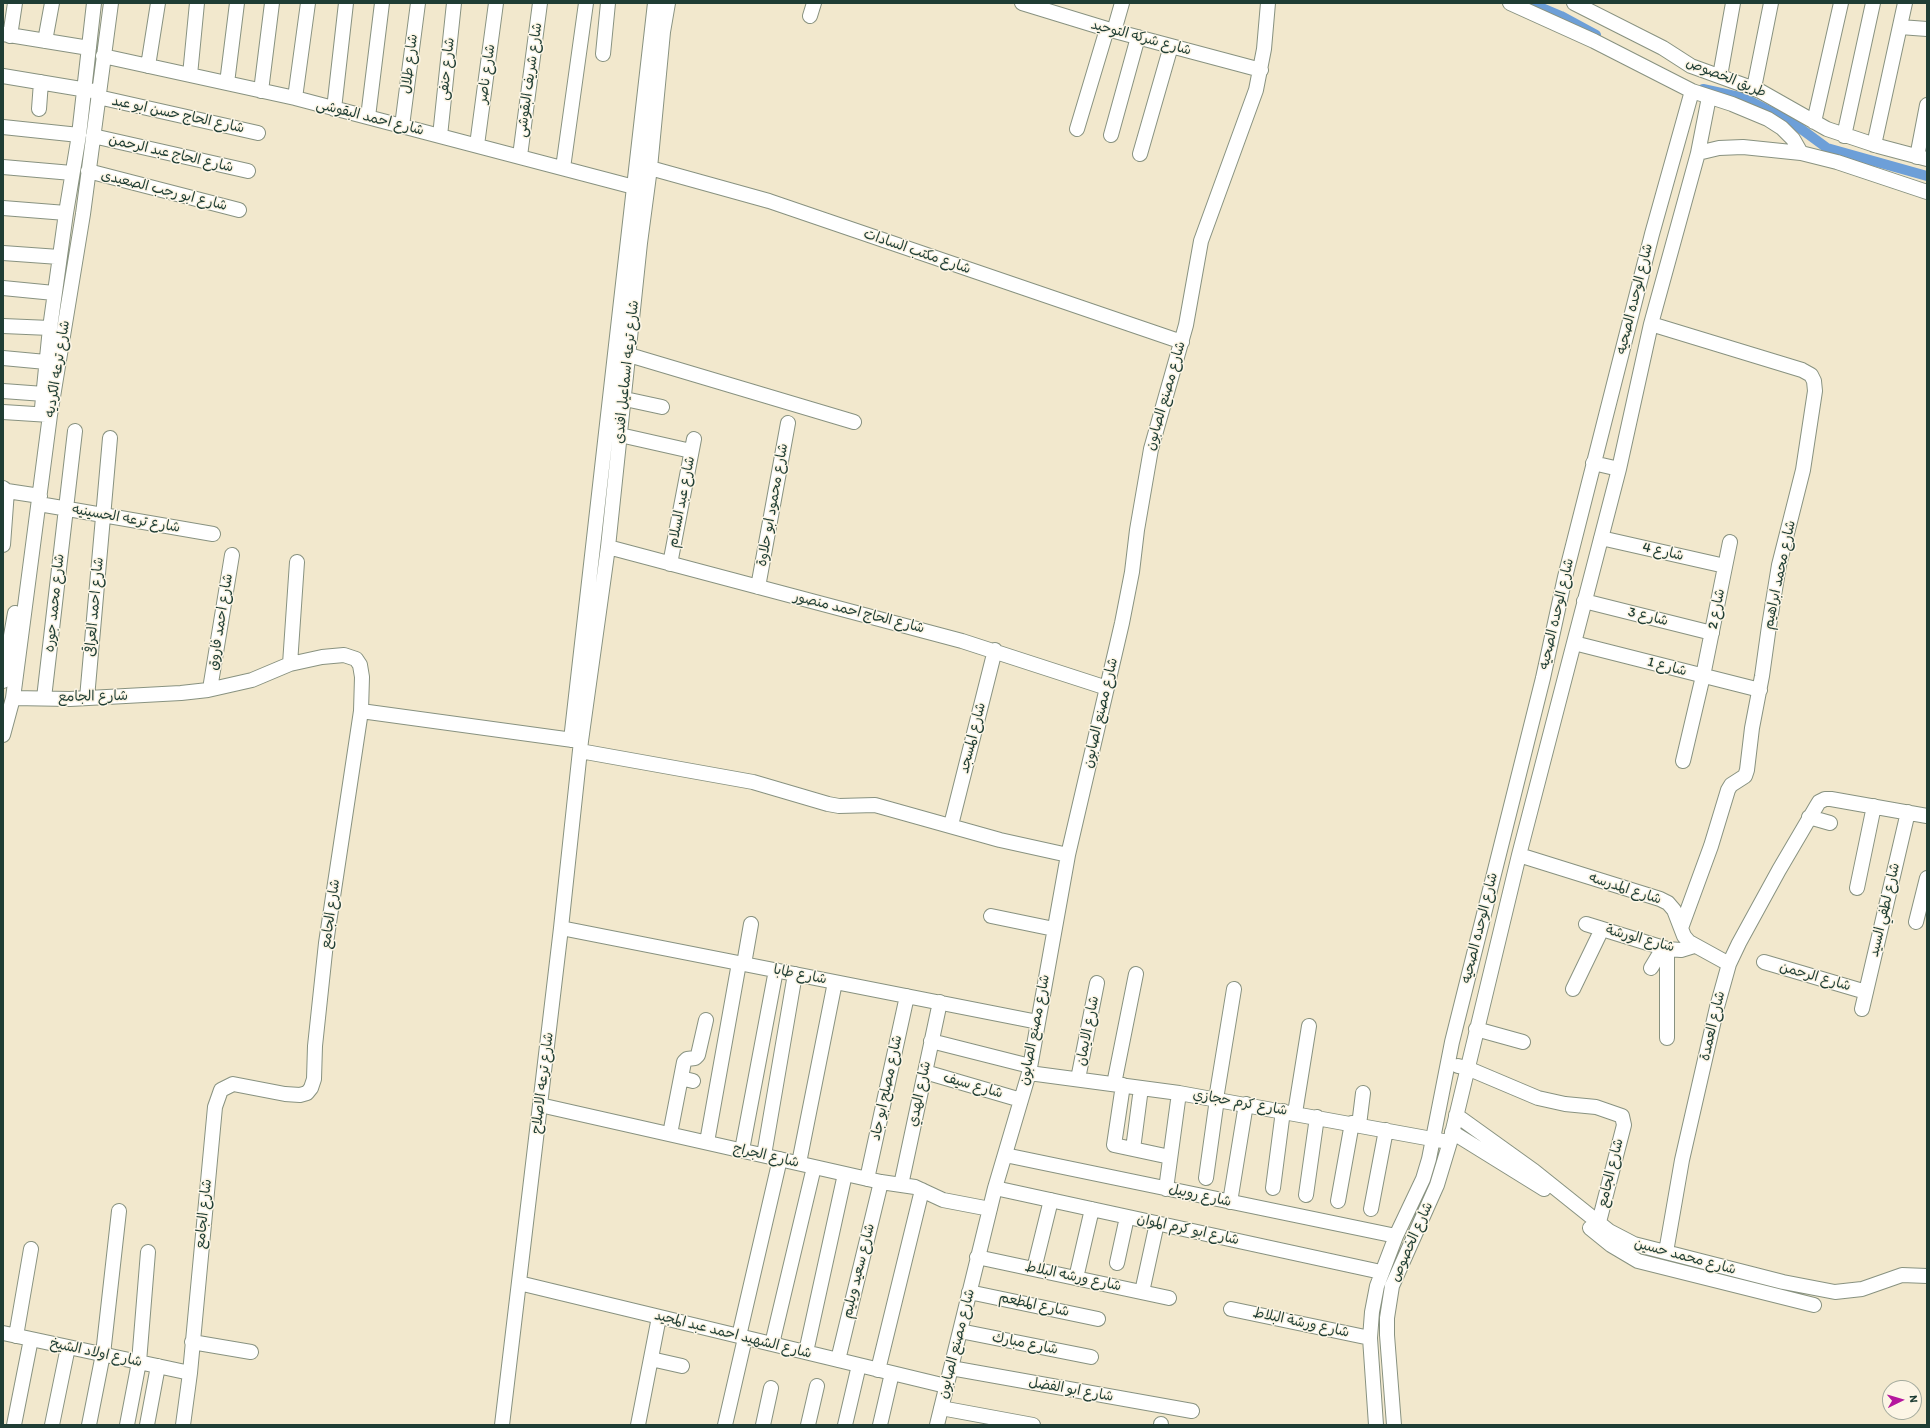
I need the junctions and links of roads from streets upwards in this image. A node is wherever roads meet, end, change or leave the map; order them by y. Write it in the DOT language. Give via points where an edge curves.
graph roads {
  1 [pos="15,3"];
  2 [pos="52,3"];
  3 [pos="94,3"];
  4 [pos="111,3"];
  5 [pos="158,3"];
  6 [pos="197,3"];
  7 [pos="237,3"];
  8 [pos="272,3"];
  9 [pos="308,3"];
  10 [pos="346,3"];
  11 [pos="382,3"];
  12 [pos="418,3"];
  13 [pos="454,3"];
  14 [pos="496,3"];
  15 [pos="540,3"];
  16 [pos="586,3"];
  17 [pos="608,3"];
  18 [pos="655,3"];
  19 [pos="668,3"];
  20 [pos="1022,3"];
  21 [pos="1122,3"];
  22 [pos="1268,3"];
  23 [pos="1510,3"];
  24 [pos="1574,3"];
  25 [pos="1734,3"];
  26 [pos="1771,3"];
  27 [pos="1841,3"];
  28 [pos="1873,3"];
  29 [pos="1905,3"];
  30 [pos="1900,27"];
  31 [pos="1927,29"];
  32 [pos="1110,30"];
  33 [pos="6,35"];
  34 [pos="1138,37"];
  35 [pos="45,41"];
  36 [pos="1171,46"];
  37 [pos="89,48"];
  38 [pos="603,54"];
  39 [pos="103,56"];
  40 [pos="148,66"];
  41 [pos="1261,70"];
  42 [pos="190,75"];
  43 [pos="3,76"];
  44 [pos="1720,76"];
  45 [pos="41,82"];
  46 [pos="227,83"];
  47 [pos="1754,88"];
  48 [pos="84,90"];
  49 [pos="261,91"];
  50 [pos="1692,91"];
  51 [pos="98,95"];
  52 [pos="1709,97"];
  53 [pos="295,98"];
  54 [pos="1927,105"];
  55 [pos="334,108"];
  56 [pos="39,109"];
  57 [pos="368,117"];
  58 [pos="1814,122"];
  59 [pos="3,126"];
  60 [pos="402,126"];
  61 [pos="1077,129"];
  62 [pos="258,133"];
  63 [pos="1111,135"];
  64 [pos="86,136"];
  65 [pos="440,136"];
  66 [pos="1844,136"];
  67 [pos="477,145"];
  68 [pos="1874,145"];
  69 [pos="1698,153"];
  70 [pos="1801,153"];
  71 [pos="1140,154"];
  72 [pos="520,156"];
  73 [pos="1922,158"];
  74 [pos="3,167"];
  75 [pos="563,168"];
  76 [pos="650,168"];
  77 [pos="88,171"];
  78 [pos="248,171"];
  79 [pos="72,173"];
  80 [pos="634,187"];
  81 [pos="1927,192"];
  82 [pos="3,208"];
  83 [pos="239,210"];
  84 [pos="66,213"];
  85 [pos="634,242"];
  86 [pos="3,254"];
  87 [pos="59,257"];
  88 [pos="3,288"];
  89 [pos="54,293"];
  90 [pos="1651,324"];
  91 [pos="3,326"];
  92 [pos="50,328"];
  93 [pos="1182,342"];
  94 [pos="629,355"];
  95 [pos="3,358"];
  96 [pos="46,362"];
  97 [pos="3,391"];
  98 [pos="44,394"];
  99 [pos="625,398"];
  100 [pos="662,407"];
  101 [pos="3,412"];
  102 [pos="46,415"];
  103 [pos="854,422"];
  104 [pos="788,423"];
  105 [pos="75,431"];
  106 [pos="620,435"];
  107 [pos="110,438"];
  108 [pos="1593,463"];
  109 [pos="1619,469"];
  110 [pos="5,489"];
  111 [pos="36,498"];
  112 [pos="66,509"];
  113 [pos="103,515"];
  114 [pos="213,534"];
  115 [pos="1601,538"];
  116 [pos="1730,542"];
  117 [pos="3,545"];
  118 [pos="608,547"];
  119 [pos="232,556"];
  120 [pos="297,562"];
  121 [pos="670,564"];
  122 [pos="1725,566"];
  123 [pos="758,587"];
  124 [pos="1584,601"];
  125 [pos="1712,633"];
  126 [pos="1574,642"];
  127 [pos="995,650"];
  128 [pos="290,664"];
  129 [pos="1703,676"];
  130 [pos="1543,678"];
  131 [pos="1564,682"];
  132 [pos="8,686"];
  133 [pos="1107,688"];
  134 [pos="210,689"];
  135 [pos="1760,690"];
  136 [pos="44,698"];
  137 [pos="87,698"];
  138 [pos="361,711"];
  139 [pos="3,735"];
  140 [pos="577,744"];
  141 [pos="1683,761"];
  142 [pos="1874,806"];
  143 [pos="1908,812"];
  144 [pos="1927,816"];
  145 [pos="1809,817"];
  146 [pos="1830,823"];
  147 [pos="951,825"];
  148 [pos="1519,855"];
  149 [pos="1068,856"];
  150 [pos="1927,878"];
  151 [pos="1857,888"];
  152 [pos="991,916"];
  153 [pos="1916,922"];
  154 [pos="751,924"];
  155 [pos="1586,924"];
  156 [pos="561,928"];
  157 [pos="1681,928"];
  158 [pos="1054,929"];
  159 [pos="1602,929"];
  160 [pos="1694,946"];
  161 [pos="1665,948"];
  162 [pos="1764,962"];
  163 [pos="742,963"];
  164 [pos="1729,964"];
  165 [pos="1651,968"];
  166 [pos="776,970"];
  167 [pos="795,974"];
  168 [pos="1136,974"];
  169 [pos="835,982"];
  170 [pos="1097,984"];
  171 [pos="1234,989"];
  172 [pos="1573,989"];
  173 [pos="1866,992"];
  174 [pos="907,996"];
  175 [pos="940,1002"];
  176 [pos="1862,1009"];
  177 [pos="706,1020"];
  178 [pos="1038,1022"];
  179 [pos="1309,1026"];
  180 [pos="1476,1029"];
  181 [pos="1667,1038"];
  182 [pos="932,1041"];
  183 [pos="1523,1042"];
  184 [pos="1448,1064"];
  185 [pos="1466,1068"];
  186 [pos="1029,1070"];
  187 [pos="925,1072"];
  188 [pos="1078,1079"];
  189 [pos="1118,1084"];
  190 [pos="1142,1088"];
  191 [pos="1179,1093"];
  192 [pos="1363,1093"];
  193 [pos="1216,1099"];
  194 [pos="1021,1100"];
  195 [pos="1246,1104"];
  196 [pos="540,1105"];
  197 [pos="1289,1112"];
  198 [pos="1456,1115"];
  199 [pos="1317,1117"];
  200 [pos="1356,1124"];
  201 [pos="1386,1130"];
  202 [pos="670,1134"];
  203 [pos="1451,1137"];
  204 [pos="1434,1139"];
  205 [pos="707,1142"];
  206 [pos="1133,1149"];
  207 [pos="742,1150"];
  208 [pos="764,1155"];
  209 [pos="1004,1155"];
  210 [pos="1170,1157"];
  211 [pos="780,1159"];
  212 [pos="799,1163"];
  213 [pos="814,1167"];
  214 [pos="845,1174"];
  215 [pos="1206,1178"];
  216 [pos="874,1181"];
  217 [pos="901,1185"];
  218 [pos="995,1188"];
  219 [pos="1273,1188"];
  220 [pos="1166,1189"];
  221 [pos="922,1190"];
  222 [pos="1306,1195"];
  223 [pos="1051,1200"];
  224 [pos="1338,1201"];
  225 [pos="1230,1202"];
  226 [pos="990,1209"];
  227 [pos="1092,1209"];
  228 [pos="1371,1209"];
  229 [pos="119,1211"];
  230 [pos="1127,1216"];
  231 [pos="1599,1222"];
  232 [pos="1158,1223"];
  233 [pos="1396,1236"];
  234 [pos="31,1249"];
  235 [pos="148,1252"];
  236 [pos="1666,1252"];
  237 [pos="977,1257"];
  238 [pos="1689,1258"];
  239 [pos="1117,1263"];
  240 [pos="1034,1269"];
  241 [pos="1381,1272"];
  242 [pos="1685,1272"];
  243 [pos="1927,1276"];
  244 [pos="1076,1278"];
  245 [pos="519,1283"];
  246 [pos="969,1292"];
  247 [pos="1142,1292"];
  248 [pos="1169,1298"];
  249 [pos="1814,1305"];
  250 [pos="1231,1309"];
  251 [pos="659,1317"];
  252 [pos="1098,1319"];
  253 [pos="960,1331"];
  254 [pos="10,1334"];
  255 [pos="742,1337"];
  256 [pos="1370,1338"];
  257 [pos="31,1339"];
  258 [pos="192,1342"];
  259 [pos="772,1344"];
  260 [pos="68,1347"];
  261 [pos="251,1352"];
  262 [pos="806,1352"];
  263 [pos="103,1354"];
  264 [pos="1091,1357"];
  265 [pos="651,1359"];
  266 [pos="838,1360"];
  267 [pos="139,1362"];
  268 [pos="860,1365"];
  269 [pos="158,1366"];
  270 [pos="682,1366"];
  271 [pos="951,1368"];
  272 [pos="878,1370"];
  273 [pos="190,1373"];
  274 [pos="892,1373"];
  275 [pos="817,1386"];
  276 [pos="946,1386"];
  277 [pos="771,1388"];
  278 [pos="941,1408"];
  279 [pos="1192,1411"];
  280 [pos="14,1425"];
  281 [pos="52,1425"];
  282 [pos="89,1425"];
  283 [pos="127,1425"];
  284 [pos="147,1425"];
  285 [pos="183,1425"];
  286 [pos="502,1425"];
  287 [pos="638,1425"];
  288 [pos="725,1425"];
  289 [pos="763,1425"];
  290 [pos="808,1425"];
  291 [pos="845,1425"];
  292 [pos="880,1425"];
  293 [pos="937,1425"];
  294 [pos="1032,1425"];
  295 [pos="1376,1425"];
  296 [pos="1394,1425"];
  1 -- 33 [label="street"];
  2 -- 35 [label="street"];
  3 -- 37 [label="street, شارع ترعه الكرديه"];
  4 -- 39 [label="street, شارع ترعه الكرديه"];
  5 -- 40 [label="street"];
  6 -- 42 [label="street"];
  7 -- 46 [label="street"];
  8 -- 49 [label="street"];
  9 -- 53 [label="street"];
  10 -- 55 [label="street"];
  11 -- 57 [label="street"];
  12 -- 60 [label="street, شارع طلال"];
  13 -- 65 [label="street, شارع حنفى"];
  14 -- 67 [label="street, شارع ناصر"];
  15 -- 72 [label="street, شارع شريف البقوشى"];
  16 -- 75 [label="street"];
  17 -- 38 [label="street"];
  18 -- 80 [label="street, شارع ترعه اسماعيل افندى"];
  19 -- 76 [label="street, شارع ترعه اسماعيل افندى"];
  20 -- 32 [label="street, شارع شركه التوحيد"];
  21 -- 32 [label="street"];
  22 -- 41 [label="street, شارع مصنع الصابون"];
  23 -- 50 [label="street" via="1594,41"];
  24 -- 44 [label="street, طريق الخصوص" via="1663,48 1691,66"];
  25 -- 44 [label="street"];
  26 -- 47 [label="street"];
  27 -- 58 [label="street"];
  28 -- 66 [label="street"];
  29 -- 30 [label="street"];
  30 -- 31 [label="street"];
  30 -- 68 [label="street"];
  32 -- 34 [label="street, شارع شركه التوحيد"];
  32 -- 61 [label="street"];
  33 -- 35 [label="street"];
  34 -- 36 [label="street, شارع شركه التوحيد"];
  34 -- 63 [label="street"];
  35 -- 37 [label="street"];
  36 -- 41 [label="street, شارع شركه التوحيد"];
  36 -- 71 [label="street"];
  37 -- 48 [label="street, شارع ترعه الكرديه"];
  39 -- 40 [label="street, شارع احمد البقوشى"];
  39 -- 51 [label="street, شارع ترعه الكرديه"];
  40 -- 42 [label="street, شارع احمد البقوشى"];
  41 -- 93 [label="street, شارع مصنع الصابون" via="1250,110 1202,235"];
  42 -- 46 [label="street, شارع احمد البقوشى"];
  43 -- 45 [label="street, شارع الحاج حسن ابو عبد"];
  44 -- 47 [label="street, طريق الخصوص"];
  45 -- 48 [label="street, شارع الحاج حسن ابو عبد"];
  45 -- 56 [label="street"];
  46 -- 49 [label="street, شارع احمد البقوشى"];
  47 -- 58 [label="street, طريق الخصوص"];
  48 -- 51 [label="street, شارع الحاج حسن ابو عبد"];
  48 -- 64 [label="street, شارع ترعه الكرديه"];
  49 -- 53 [label="street, شارع احمد البقوشى"];
  50 -- 52 [label="street"];
  50 -- 108 [label="street, شارع الوحده الصحيه"];
  51 -- 62 [label="street, شارع الحاج حسن ابو عبد"];
  51 -- 64 [label="street, شارع ترعه الكرديه"];
  52 -- 69 [label="street, شارع الوحده الصحيه"];
  52 -- 70 [label="street" via="1768,119 1793,139"];
  53 -- 55 [label="street, شارع احمد البقوشى"];
  54 -- 73 [label="street"];
  55 -- 57 [label="street, شارع احمد البقوشى"];
  57 -- 60 [label="street, شارع احمد البقوشى"];
  58 -- 66 [label="street, طريق الخصوص"];
  59 -- 64 [label="street, شارع الحاج عبد الرحمن"];
  60 -- 65 [label="street, شارع احمد البقوشى"];
  64 -- 77 [label="street, شارع ترعه الكرديه"];
  64 -- 78 [label="street, شارع الحاج عبد الرحمن"];
  64 -- 79 [label="street, شارع ترعه الكرديه"];
  65 -- 67 [label="street, شارع احمد البقوشى"];
  66 -- 68 [label="street, طريق الخصوص"];
  67 -- 72 [label="street, شارع احمد البقوشى"];
  68 -- 73 [label="street, طريق الخصوص"];
  69 -- 70 [label="street" via="1719,148 1743,147"];
  69 -- 90 [label="street, شارع الوحده الصحيه"];
  70 -- 81 [label="street" via="1837,162"];
  72 -- 75 [label="street, شارع احمد البقوشى"];
  74 -- 79 [label="street"];
  75 -- 80 [label="street, شارع احمد البقوشى"];
  76 -- 85 [label="street, شارع ترعه اسماعيل افندى"];
  76 -- 93 [label="street, شارع مكتب السادات" via="769,201"];
  77 -- 83 [label="street, شارع ابو رجب الصعيدى"];
  77 -- 102 [label="street, شارع ترعه الكرديه"];
  79 -- 84 [label="street, شارع ترعه الكرديه"];
  80 -- 85 [label="street, شارع ترعه اسماعيل افندى"];
  82 -- 84 [label="street"];
  84 -- 87 [label="street, شارع ترعه الكرديه"];
  85 -- 94 [label="street, شارع ترعه اسماعيل افندى"];
  85 -- 140 [label="street, شارع ترعه اسماعيل افندى"];
  86 -- 87 [label="street"];
  87 -- 89 [label="street, شارع ترعه الكرديه"];
  88 -- 89 [label="street"];
  89 -- 92 [label="street, شارع ترعه الكرديه"];
  90 -- 109 [label="street, شارع الوحده الصحيه"];
  90 -- 135 [label="street, شارع محمد ابراهيم" via="1802,370 1811,375 1814,381 1815,391 1803,470 1779,565"];
  91 -- 92 [label="street"];
  92 -- 96 [label="street, شارع ترعه الكرديه"];
  93 -- 133 [label="street, شارع مصنع الصابون" via="1151,449 1136,530 1132,572"];
  94 -- 99 [label="street, شارع ترعه اسماعيل افندى"];
  94 -- 103 [label="street"];
  95 -- 96 [label="street"];
  96 -- 98 [label="street, شارع ترعه الكرديه"];
  97 -- 98 [label="street"];
  98 -- 102 [label="street, شارع ترعه الكرديه"];
  99 -- 100 [label="street"];
  99 -- 106 [label="street, شارع ترعه اسماعيل افندى"];
  101 -- 102 [label="street"];
  102 -- 111 [label="street, شارع ترعه الكرديه"];
  104 -- 123 [label="street, شارع محمود ابو حلاوة"];
  105 -- 112 [label="street, شارع محمد جوره"];
  106 -- 118 [label="street, شارع ترعه اسماعيل افندى"];
  106 -- 121 [label="street, شارع عبد السلام" via="693,445"];
  107 -- 113 [label="street, شارع احمد العراقى"];
  108 -- 109 [label="street"];
  108 -- 130 [label="street, شارع الوحده الصحيه"];
  109 -- 115 [label="street, شارع الوحده الصحيه"];
  110 -- 111 [label="street, شارع ترعه الحسينيه"];
  110 -- 117 [label="street"];
  111 -- 112 [label="street, شارع ترعه الحسينيه"];
  111 -- 132 [label="street, شارع ترعه الكرديه" via="16,607"];
  112 -- 113 [label="street, شارع ترعه الحسينيه"];
  112 -- 136 [label="street, شارع محمد جوره"];
  113 -- 114 [label="street, شارع ترعه الحسينيه"];
  113 -- 137 [label="street, شارع احمد العراقى"];
  115 -- 122 [label="street, شارع 4"];
  115 -- 124 [label="street, شارع الوحده الصحيه"];
  116 -- 122 [label="street, شارع 2"];
  118 -- 121 [label="street, شارع الحاج احمد منصور"];
  118 -- 140 [label="street, شارع ترعه اسماعيل افندى"];
  119 -- 134 [label="street, شارع احمد فاروق"];
  120 -- 128 [label="street"];
  121 -- 123 [label="street, شارع الحاج احمد منصور"];
  122 -- 125 [label="street, شارع 2"];
  123 -- 127 [label="street, شارع الحاج احمد منصور"];
  124 -- 125 [label="street, شارع 3"];
  124 -- 126 [label="street, شارع الوحده الصحيه"];
  125 -- 129 [label="street, شارع 2"];
  126 -- 129 [label="street, شارع 1"];
  126 -- 131 [label="street, شارع الوحده الصحيه"];
  127 -- 133 [label="street, شارع الحاج احمد منصور"];
  127 -- 147 [label="street, شارع المسجد"];
  128 -- 134 [label="street, شارع الجامع" via="252,680"];
  128 -- 138 [label="street, شارع الجامع" via="344,655 356,659 362,677"];
  129 -- 135 [label="street, شارع 1"];
  129 -- 141 [label="street, شارع 2"];
  130 -- 131 [label="street"];
  130 -- 184 [label="street, شارع الوحده الصحيه"];
  131 -- 148 [label="street, شارع الوحده الصحيه"];
  132 -- 136 [label="street, شارع الجامع"];
  132 -- 139 [label="street, شارع ترعه الكرديه"];
  133 -- 149 [label="street, شارع مصنع الصابون"];
  134 -- 137 [label="street, شارع الجامع" via="158,695"];
  135 -- 157 [label="street, شارع محمد ابراهيم" via="1747,770 1745,776 1728,790"];
  136 -- 137 [label="street, شارع الجامع"];
  138 -- 140 [label="street"];
  138 -- 258 [label="street, شارع الجامع" via="326,944 314,1078 307,1093 300,1095 237,1084 221,1090 215,1107"];
  140 -- 147 [label="street" via="752,782 828,804 875,805"];
  140 -- 156 [label="street, شارع ترعه الاصلاح"];
  142 -- 143 [label="street"];
  142 -- 145 [label="street, شارع العمدة" via="1825,799 1819,802"];
  142 -- 151 [label="street"];
  143 -- 144 [label="street"];
  143 -- 173 [label="street, شارع لطفي السيد"];
  145 -- 146 [label="street"];
  145 -- 164 [label="street, شارع العمدة"];
  147 -- 149 [label="street"];
  148 -- 157 [label="street, شارع المدرسه" via="1660,899 1674,910"];
  148 -- 180 [label="street, شارع الوحده الصحيه"];
  149 -- 158 [label="street, شارع مصنع الصابون"];
  150 -- 153 [label="street"];
  152 -- 158 [label="street"];
  154 -- 163 [label="street"];
  155 -- 159 [label="street, شارع الورشة"];
  156 -- 163 [label="street, شارع طابا"];
  156 -- 196 [label="street, شارع ترعه الاصلاح"];
  157 -- 160 [label="street, شارع المدرسه" via="1684,936"];
  158 -- 178 [label="street, شارع مصنع الصابون"];
  159 -- 161 [label="street, شارع الورشة"];
  159 -- 172 [label="street"];
  160 -- 161 [label="street, شارع الورشة" via="1681,950"];
  160 -- 164 [label="street, شارع المدرسه"];
  161 -- 165 [label="street"];
  161 -- 181 [label="street"];
  162 -- 173 [label="street, شارع الرحمن"];
  163 -- 166 [label="street, شارع طابا"];
  163 -- 205 [label="street"];
  164 -- 236 [label="street, شارع العمدة" via="1682,1160"];
  166 -- 167 [label="street, شارع طابا"];
  166 -- 207 [label="street"];
  167 -- 169 [label="street, شارع طابا"];
  167 -- 208 [label="street"];
  168 -- 189 [label="street"];
  169 -- 174 [label="street, شارع طابا"];
  169 -- 212 [label="street"];
  170 -- 188 [label="street, شارع الايمان"];
  171 -- 193 [label="street"];
  173 -- 176 [label="street, شارع لطفي السيد"];
  174 -- 175 [label="street, شارع طابا"];
  174 -- 216 [label="street, شارع مصلح ابو جاد"];
  175 -- 178 [label="street, شارع طابا"];
  175 -- 182 [label="street, شارع الهدي"];
  177 -- 202 [label="street" via="698,1055 684,1062 687,1079"];
  178 -- 186 [label="street, شارع مصنع الصابون"];
  179 -- 197 [label="street"];
  180 -- 183 [label="street"];
  180 -- 185 [label="street, شارع الوحده الصحيه"];
  182 -- 186 [label="street, شارع كرم حجازي"];
  182 -- 187 [label="street, شارع الهدي"];
  184 -- 185 [label="street"];
  184 -- 204 [label="street, شارع الوحده الصحيه"];
  185 -- 198 [label="street, شارع الوحده الصحيه"];
  185 -- 231 [label="street, شارع الجامع" via="1538,1098 1565,1104 1590,1105 1622,1116 1624,1124"];
  186 -- 188 [label="street, شارع كرم حجازي"];
  186 -- 194 [label="street, شارع مصنع الصابون"];
  187 -- 194 [label="street, شارع سيف"];
  187 -- 217 [label="street, شارع الهدي"];
  188 -- 189 [label="street, شارع كرم حجازي"];
  189 -- 190 [label="street, شارع كرم حجازي"];
  189 -- 206 [label="street" via="1114,1145"];
  190 -- 191 [label="street, شارع كرم حجازي"];
  190 -- 206 [label="street"];
  191 -- 193 [label="street, شارع كرم حجازي"];
  191 -- 210 [label="street"];
  192 -- 200 [label="street"];
  193 -- 195 [label="street, شارع كرم حجازي"];
  193 -- 215 [label="street"];
  194 -- 209 [label="street, شارع مصنع الصابون"];
  195 -- 197 [label="street, شارع كرم حجازي"];
  195 -- 225 [label="street"];
  196 -- 202 [label="street, شارع الجراج"];
  196 -- 245 [label="street, شارع ترعه الاصلاح"];
  197 -- 199 [label="street, شارع كرم حجازي"];
  197 -- 219 [label="street"];
  198 -- 203 [label="street, شارع الوحده الصحيه"];
  198 -- 231 [label="street, شارع محمد حسين"];
  199 -- 200 [label="street, شارع كرم حجازي"];
  199 -- 222 [label="street"];
  200 -- 201 [label="street, شارع كرم حجازي"];
  200 -- 224 [label="street"];
  201 -- 204 [label="street, شارع كرم حجازي"];
  201 -- 228 [label="street"];
  202 -- 205 [label="street, شارع الجراج"];
  203 -- 204 [label="street, شارع كرم حجازي"];
  203 -- 242 [label="street, شارع محمد حسين" via="1543,1189 1611,1245 1629,1256 1638,1261"];
  203 -- 296 [label="street, شارع الخصوص" via="1437,1185 1398,1270 1389,1302 1387,1335"];
  204 -- 233 [label="street, شارع الخصوص" via="1423,1179"];
  205 -- 207 [label="street, شارع الجراج"];
  206 -- 210 [label="street"];
  207 -- 208 [label="street, شارع الجراج"];
  208 -- 211 [label="street, شارع الجراج"];
  209 -- 218 [label="street, شارع مصنع الصابون"];
  209 -- 220 [label="street, شارع روبيل"];
  210 -- 220 [label="street"];
  211 -- 212 [label="street, شارع الجراج"];
  211 -- 255 [label="street"];
  212 -- 213 [label="street, شارع الجراج"];
  213 -- 214 [label="street, شارع الجراج"];
  213 -- 259 [label="street"];
  214 -- 216 [label="street, شارع الجراج"];
  214 -- 262 [label="street"];
  216 -- 217 [label="street, شارع الجراج"];
  216 -- 266 [label="street, شارع سعيد ويليم"];
  217 -- 221 [label="street, شارع الجراج"];
  218 -- 223 [label="street, شارع ابو كرم الموان"];
  218 -- 226 [label="street, شارع مصنع الصابون"];
  220 -- 225 [label="street, شارع روبيل"];
  221 -- 226 [label="street, شارع الجراج" via="942,1200"];
  221 -- 272 [label="street"];
  223 -- 227 [label="street, شارع ابو كرم الموان"];
  223 -- 240 [label="street"];
  225 -- 233 [label="street, شارع روبيل"];
  226 -- 237 [label="street, شارع مصنع الصابون"];
  227 -- 230 [label="street, شارع ابو كرم الموان"];
  227 -- 244 [label="street"];
  229 -- 263 [label="street"];
  230 -- 232 [label="street, شارع ابو كرم الموان"];
  230 -- 239 [label="street"];
  231 -- 236 [label="street, شارع محمد حسين" via="1609,1231 1634,1244"];
  232 -- 241 [label="street, شارع ابو كرم الموان"];
  232 -- 247 [label="street"];
  233 -- 241 [label="street, شارع الخصوص"];
  234 -- 254 [label="street"];
  235 -- 267 [label="street"];
  236 -- 238 [label="street, شارع محمد حسين"];
  237 -- 240 [label="street, شارع ورشه البلاط"];
  237 -- 246 [label="street, شارع مصنع الصابون"];
  238 -- 242 [label="street"];
  238 -- 243 [label="street, شارع محمد حسين" via="1783,1282 1835,1292 1862,1289 1902,1275"];
  240 -- 244 [label="street, شارع ورشه البلاط"];
  241 -- 256 [label="street, شارع الخصوص" via="1372,1312"];
  242 -- 249 [label="street, شارع محمد حسين"];
  244 -- 247 [label="street, شارع ورشه البلاط"];
  245 -- 251 [label="street, شارع الشهيد احمد عبد المجيد"];
  245 -- 286 [label="street, شارع ترعه الاصلاح"];
  246 -- 252 [label="street, شارع المطعم"];
  246 -- 253 [label="street, شارع مصنع الصابون"];
  247 -- 248 [label="street, شارع ورشه البلاط"];
  250 -- 256 [label="street, شارع ورشة البلاط"];
  251 -- 255 [label="street, شارع الشهيد احمد عبد المجيد"];
  251 -- 265 [label="street"];
  253 -- 264 [label="street, شارع مبارك"];
  253 -- 271 [label="street, شارع مصنع الصابون"];
  254 -- 257 [label="street, شارع اولاد الشيخ"];
  255 -- 259 [label="street, شارع الشهيد احمد عبد المجيد"];
  255 -- 288 [label="street"];
  256 -- 295 [label="street, شارع الخصوص"];
  257 -- 260 [label="street, شارع اولاد الشيخ"];
  257 -- 280 [label="street"];
  258 -- 261 [label="street"];
  258 -- 273 [label="street, شارع الجامع"];
  259 -- 262 [label="street, شارع الشهيد احمد عبد المجيد"];
  260 -- 263 [label="street, شارع اولاد الشيخ"];
  260 -- 281 [label="street"];
  262 -- 266 [label="street, شارع الشهيد احمد عبد المجيد"];
  263 -- 267 [label="street, شارع اولاد الشيخ"];
  263 -- 282 [label="street"];
  265 -- 270 [label="street"];
  265 -- 287 [label="street"];
  266 -- 268 [label="street, شارع الشهيد احمد عبد المجيد"];
  267 -- 269 [label="street, شارع اولاد الشيخ"];
  267 -- 283 [label="street"];
  268 -- 272 [label="street, شارع الشهيد احمد عبد المجيد"];
  268 -- 291 [label="street"];
  269 -- 273 [label="street, شارع اولاد الشيخ"];
  269 -- 284 [label="street"];
  271 -- 276 [label="street, شارع مصنع الصابون"];
  271 -- 279 [label="street, شارع ابو الفضل"];
  272 -- 274 [label="street, شارع الشهيد احمد عبد المجيد"];
  273 -- 285 [label="street, شارع الجامع"];
  274 -- 276 [label="street, شارع الشهيد احمد عبد المجيد"];
  274 -- 292 [label="street"];
  275 -- 290 [label="street"];
  276 -- 278 [label="street, شارع مصنع الصابون"];
  277 -- 289 [label="street"];
  278 -- 293 [label="street, شارع مصنع الصابون"];
  278 -- 294 [label="street"];
}
